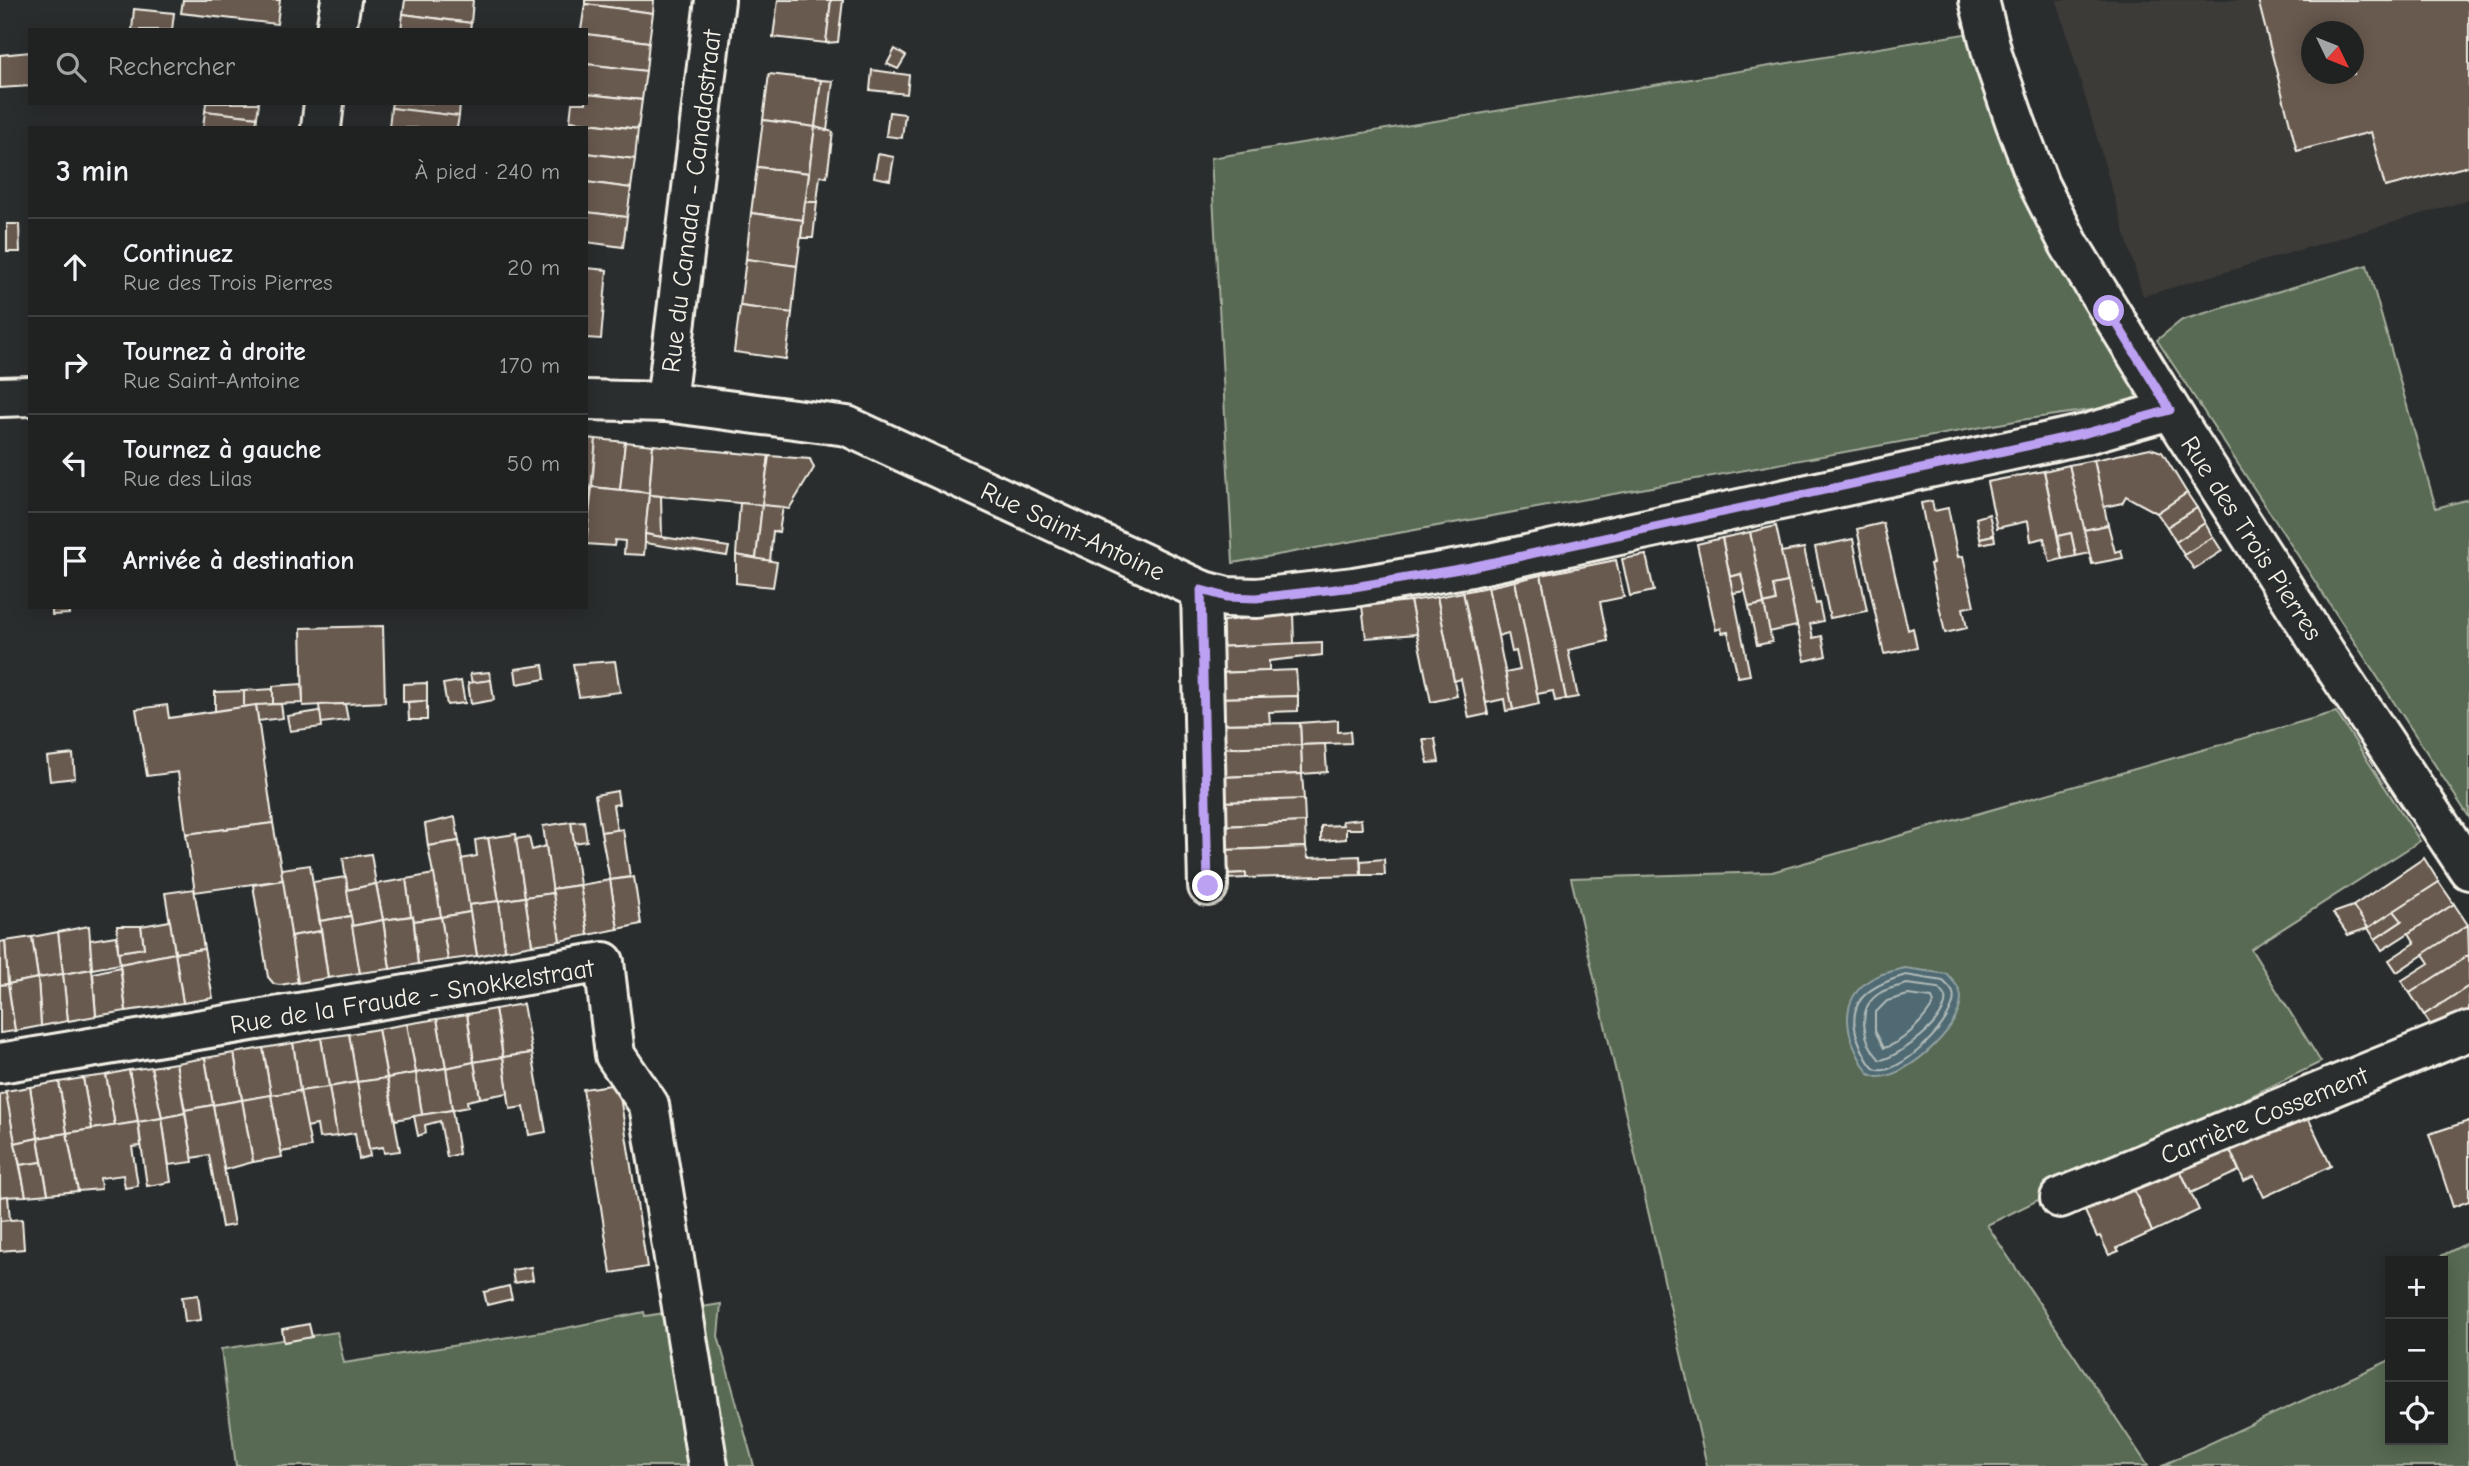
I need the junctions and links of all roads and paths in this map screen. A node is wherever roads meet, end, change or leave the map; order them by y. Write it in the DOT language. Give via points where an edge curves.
graph roads {
  1 [pos="341,0"];
  2 [pos="715,0"];
  3 [pos="1979,0"];
  4 [pos="336,28"];
  5 [pos="324,105"];
  6 [pos="321,126"];
  7 [pos="0,397"];
  8 [pos="28,397"];
  9 [pos="588,400"];
  10 [pos="666,402"];
  11 [pos="2170,410"];
  12 [pos="1201,590"];
  13 [pos="2469,870"];
  14 [pos="1208,886"];
  15 [pos="2469,1031"];
  16 [pos="0,1063"];
  17 [pos="2060,1198"];
  18 [pos="708,1466"];
  1 -- 4 [label="street"];
  2 -- 10 [label="street, Rue du Canada - Canadastraat"];
  3 -- 11 [label="street, Rue des Trois Pierres" via="1993,57 2039,186"];
  5 -- 6 [label="street"];
  7 -- 8 [label="street"];
  9 -- 10 [label="street, Rue Saint-Antoine"];
  10 -- 12 [label="street, Rue Saint-Antoine" via="847,426"];
  11 -- 12 [label="street, Rue Saint-Antoine" via="2086,433 1471,567 1256,598"];
  11 -- 13 [label="street, Rue des Trois Pierres"];
  12 -- 14 [label="street"];
  15 -- 17 [label="street, Carrière Cossement"];
  16 -- 18 [label="street, Rue de la Fraude - Snokkelstraat" via="604,962 615,1055 649,1105"];
}
